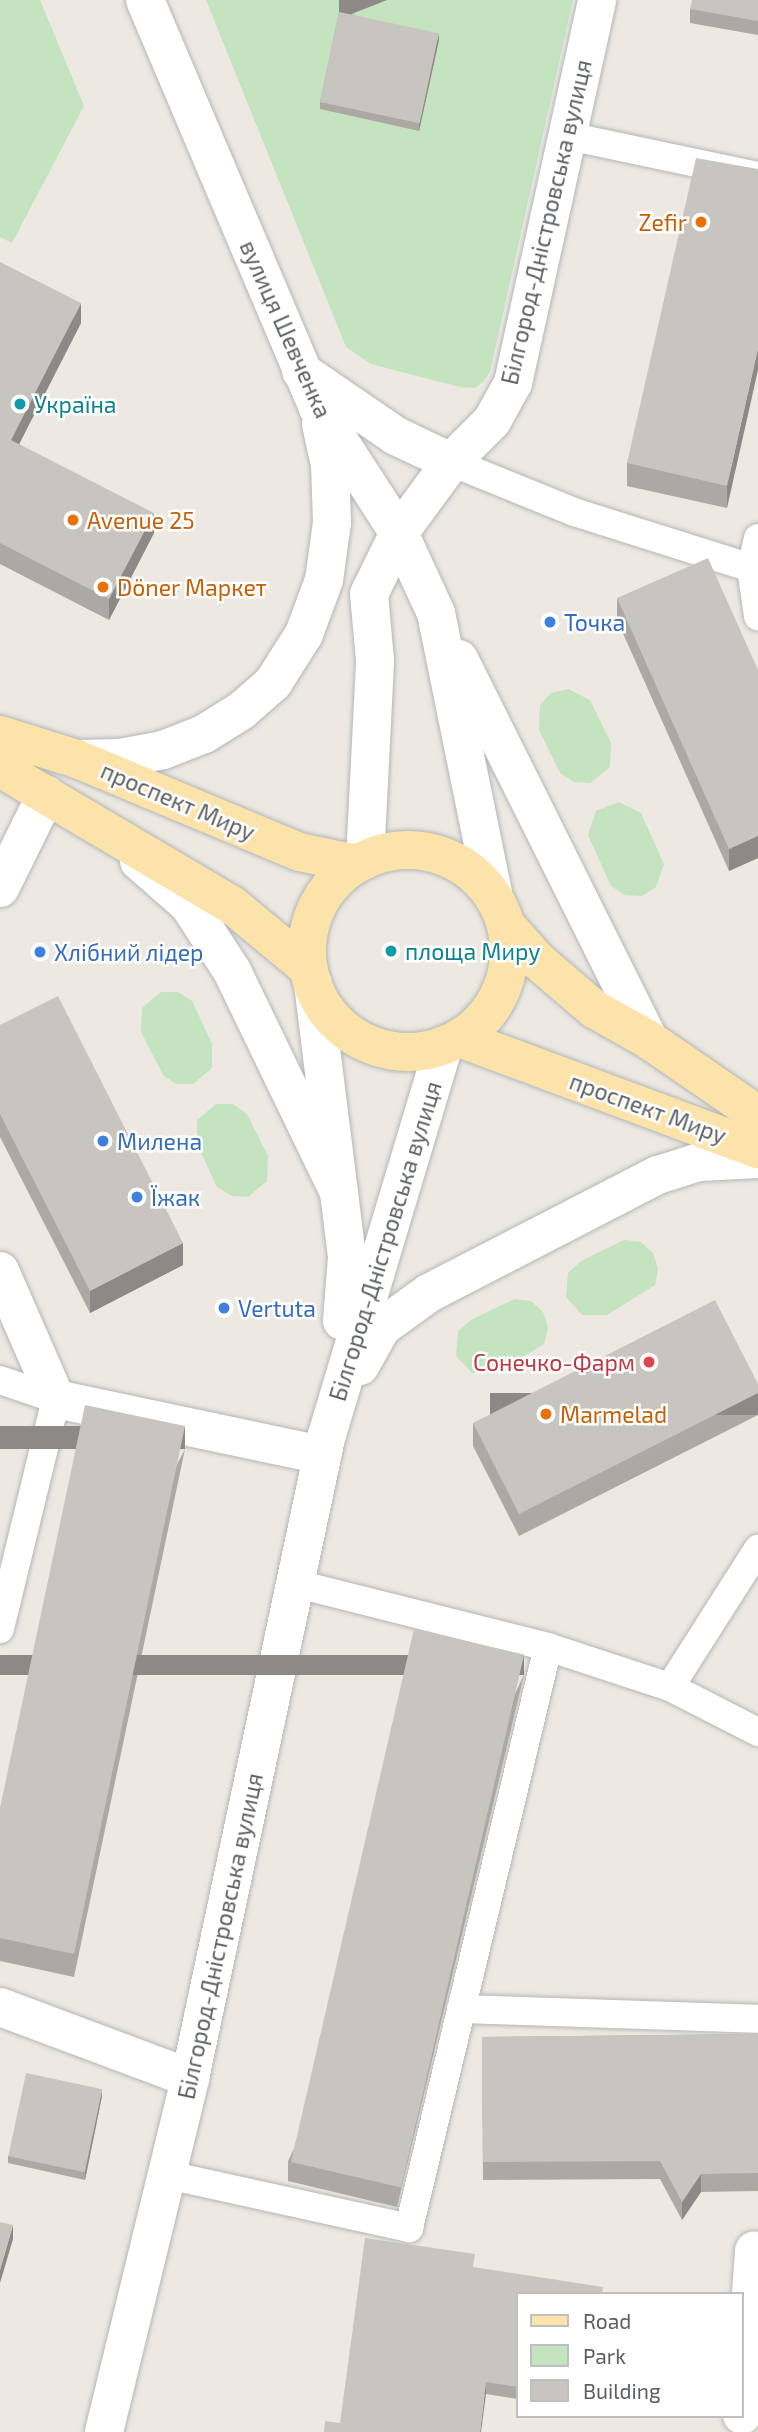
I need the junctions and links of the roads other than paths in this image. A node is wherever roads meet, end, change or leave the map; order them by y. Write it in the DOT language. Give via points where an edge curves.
graph roads {
  1 [pos="145,0"];
  2 [pos="597,0"];
  3 [pos="568,136"];
  4 [pos="758,176"];
  5 [pos="301,372"];
  6 [pos="318,408"];
  7 [pos="451,462"];
  8 [pos="399,533"];
  9 [pos="758,538"];
  10 [pos="755,569"];
  11 [pos="369,594"];
  12 [pos="436,613"];
  13 [pos="758,616"];
  14 [pos="304,634"];
  15 [pos="0,735"];
  16 [pos="77,759"];
  17 [pos="0,768"];
  18 [pos="46,795"];
  19 [pos="361,862"];
  20 [pos="0,888"];
  21 [pos="500,911"];
  22 [pos="311,976"];
  23 [pos="649,1040"];
  24 [pos="451,1042"];
  25 [pos="754,1103"];
  26 [pos="758,1149"];
  27 [pos="758,1158"];
  28 [pos="339,1192"];
  29 [pos="0,1271"];
  30 [pos="0,1380"];
  31 [pos="56,1399"];
  32 [pos="324,1446"];
  33 [pos="758,1549"];
  34 [pos="297,1584"];
  35 [pos="0,1629"];
  36 [pos="548,1647"];
  37 [pos="670,1687"];
  38 [pos="758,1732"];
  39 [pos="0,2007"];
  40 [pos="461,2009"];
  41 [pos="758,2020"];
  42 [pos="190,2078"];
  43 [pos="168,2175"];
  44 [pos="756,2248"];
  45 [pos="744,2391"];
  46 [pos="104,2432"];
  1 -- 5 [label="main road, вулиця Шевченка"];
  2 -- 3 [label="main road, Білгород-Дністровська вулиця"];
  3 -- 4 [label="lane"];
  3 -- 7 [label="main road, Білгород-Дністровська вулиця" via="513,383 492,421"];
  5 -- 6 [label="main road, вулиця Шевченка"];
  5 -- 7 [label="main road" via="396,436"];
  6 -- 8 [label="main road, вулиця Шевченка"];
  6 -- 14 [label="main road" via="330,465 332,522 324,580"];
  7 -- 8 [label="main road, Білгород-Дністровська вулиця"];
  7 -- 10 [label="lane" via="574,512"];
  8 -- 11 [label="main road"];
  8 -- 12 [label="main road"];
  9 -- 10 [label="lane"];
  10 -- 13 [label="lane"];
  11 -- 14 [label="main road"];
  11 -- 19 [label="main road" via="375,660"];
  12 -- 21 [label="main road"];
  12 -- 23 [label="main road"];
  14 -- 16 [label="main road" via="273,683 204,734 153,752"];
  15 -- 16 [label="main road, проспект Миру"];
  16 -- 19 [label="main road, проспект Миру" via="299,852"];
  17 -- 18 [label="main road"];
  18 -- 20 [label="main road"];
  18 -- 22 [label="main road" via="232,905"];
  18 -- 28 [label="main road" via="130,853 189,905 232,971"];
  19 -- 21 [label="main road" via="394,852 437,854 464,867"];
  19 -- 22 [label="main road" via="334,884 317,909 309,939"];
  21 -- 23 [label="main road, проспект Миру" via="538,961 594,1009"];
  21 -- 24 [label="main road" via="508,968 499,996 482,1020"];
  22 -- 24 [label="main road" via="336,1021 372,1045 400,1051"];
  22 -- 28 [label="main road, Білгород-Дністровська вулиця"];
  23 -- 25 [label="main road, проспект Миру"];
  24 -- 26 [label="main road, проспект Миру"];
  24 -- 32 [label="main road, Білгород-Дністровська вулиця"];
  27 -- 32 [label="main road" via="699,1162 658,1175 402,1308 382,1327"];
  28 -- 32 [label="main road, Білгород-Дністровська вулиця" via="347,1256 345,1300"];
  29 -- 31 [label="main road"];
  30 -- 31 [label="lane"];
  31 -- 32 [label="main road"];
  31 -- 35 [label="lane"];
  32 -- 34 [label="main road, Білгород-Дністровська вулиця"];
  33 -- 37 [label="lane"];
  34 -- 36 [label="lane"];
  34 -- 42 [label="main road, Білгород-Дністровська вулиця"];
  36 -- 37 [label="lane"];
  36 -- 40 [label="lane"];
  37 -- 38 [label="lane"];
  39 -- 42 [label="main road"];
  40 -- 41 [label="lane"];
  40 -- 43 [label="lane" via="409,2228"];
  42 -- 43 [label="main road, Білгород-Дністровська вулиця"];
  43 -- 46 [label="main road, Білгород-Дністровська вулиця"];
  44 -- 45 [label="main road"];
}
